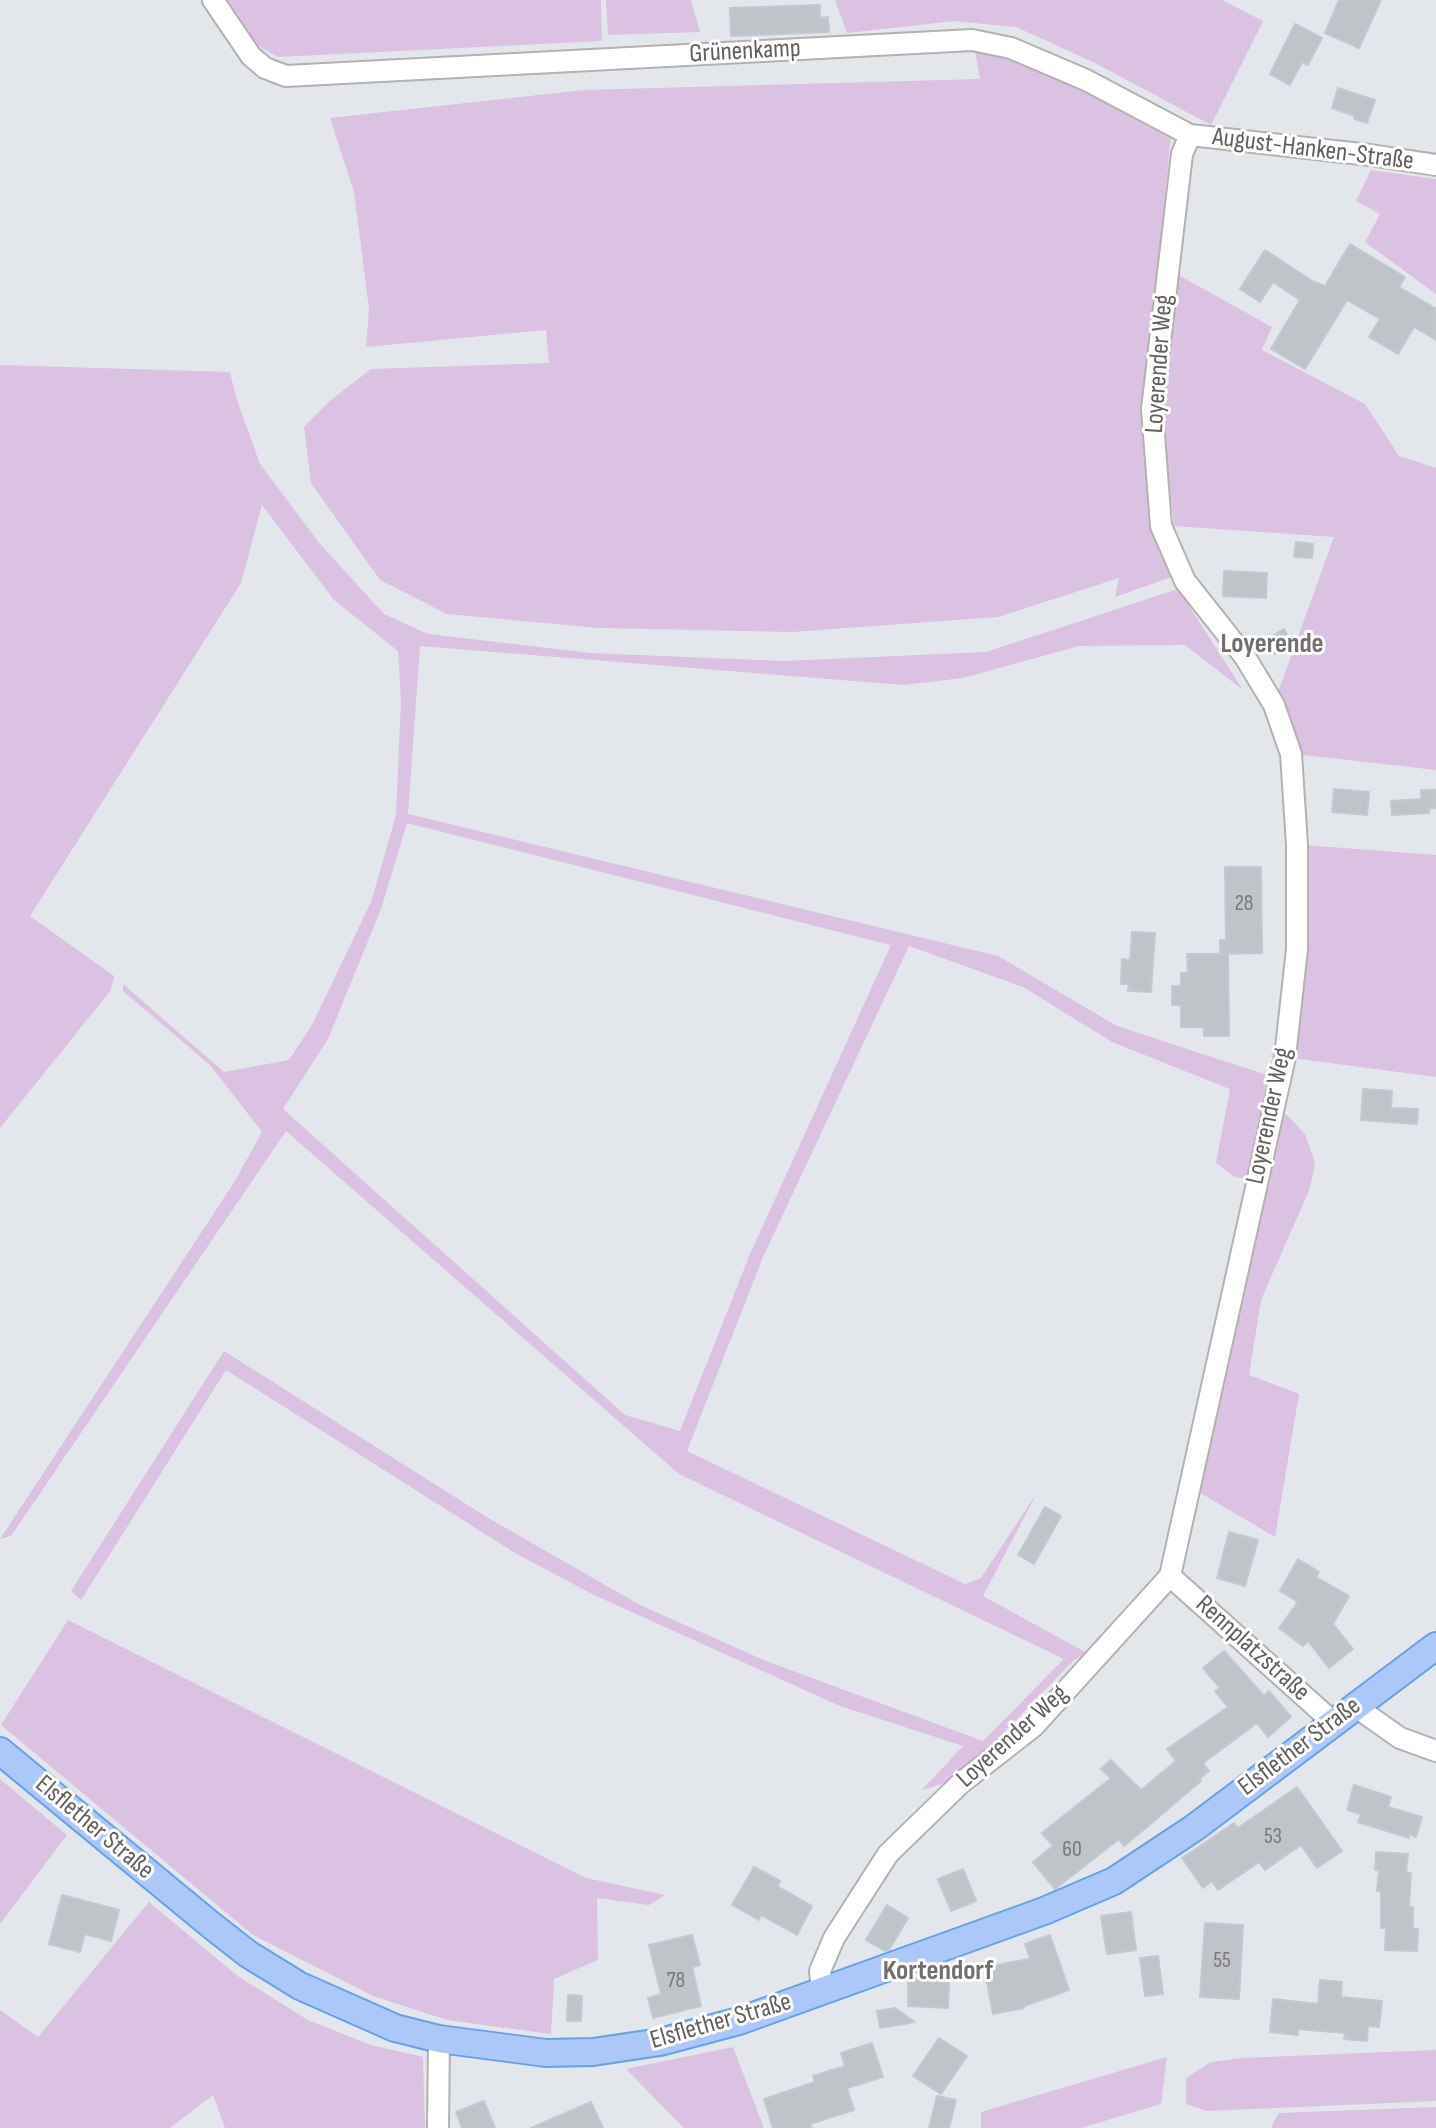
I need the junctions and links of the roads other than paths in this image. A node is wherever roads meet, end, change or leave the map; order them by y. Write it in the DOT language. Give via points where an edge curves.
graph roads {
  1 [pos="213,0"];
  2 [pos="1190,135"];
  3 [pos="1436,165"];
  4 [pos="1170,1576"];
  5 [pos="1436,1646"];
  6 [pos="1358,1704"];
  7 [pos="1334,1723"];
  8 [pos="0,1751"];
  9 [pos="1436,1751"];
  10 [pos="822,1992"];
  11 [pos="439,2039"];
  12 [pos="438,2128"];
  1 -- 2 [label="street, Grünenkamp" via="251,56 265,68 298,77 972,40 1011,48 1086,80"];
  2 -- 3 [label="street, August-Hanken-Straße"];
  2 -- 4 [label="street, Loyerender Weg" via="1182,154 1152,409 1161,526 1185,581 1245,657 1274,705 1291,754 1297,949 1285,1057"];
  4 -- 7 [label="street, Rennplatzstraße"];
  4 -- 10 [label="street, Loyerender Weg" via="1034,1726 961,1783 888,1854 834,1938 820,1971"];
  5 -- 6 [label="main road, Elsflether Straße"];
  6 -- 7 [label="main road, Elsflether Straße"];
  6 -- 9 [label="street" via="1400,1738"];
  7 -- 10 [label="main road, Elsflether Straße" via="1114,1881"];
  8 -- 11 [label="main road, Elsflether Straße" via="248,1954 330,2001 395,2028"];
  10 -- 11 [label="main road, Elsflether Straße" via="705,2032 593,2052 546,2053"];
  11 -- 12 [label="street"];
}
